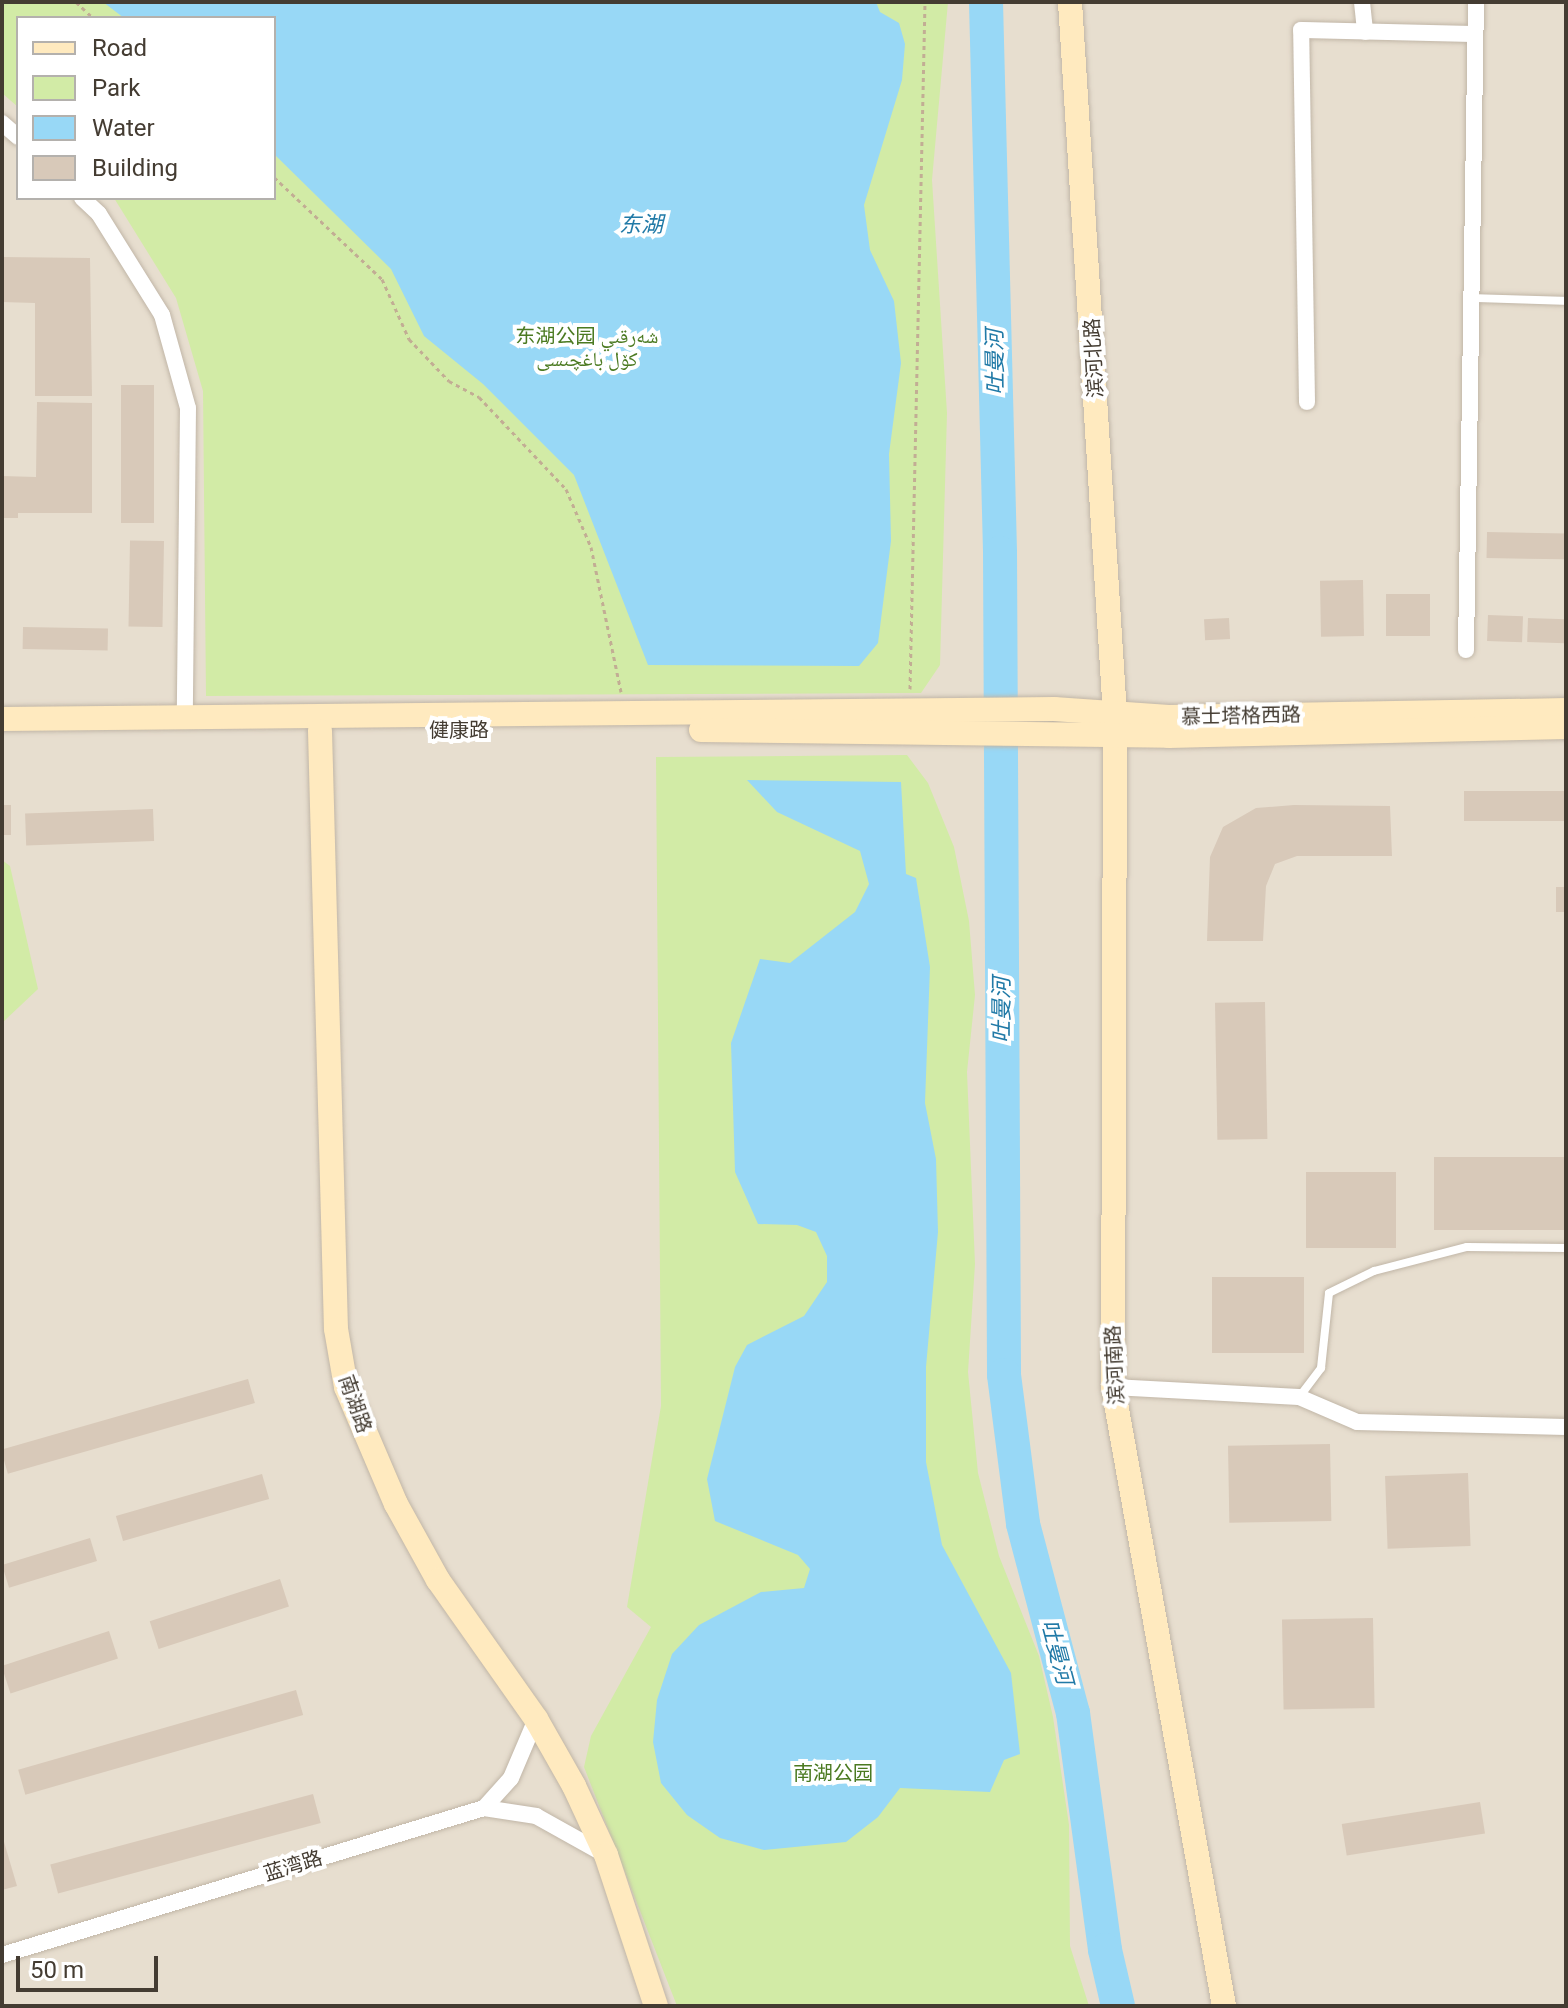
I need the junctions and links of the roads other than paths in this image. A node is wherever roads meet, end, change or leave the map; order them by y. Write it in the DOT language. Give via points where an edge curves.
graph roads {
  1 [pos="1070,2"];
  2 [pos="1362,2"];
  3 [pos="1476,2"];
  4 [pos="1365,32"];
  5 [pos="1475,34"];
  6 [pos="84,200"];
  7 [pos="1473,298"];
  8 [pos="1566,301"];
  9 [pos="1307,402"];
  10 [pos="1466,650"];
  11 [pos="1566,710"];
  12 [pos="185,717"];
  13 [pos="2,719"];
  14 [pos="914,720"];
  15 [pos="1115,725"];
  16 [pos="1566,727"];
  17 [pos="320,731"];
  18 [pos="2,735"];
  19 [pos="1566,1248"];
  20 [pos="1113,1387"];
  21 [pos="1299,1397"];
  22 [pos="1566,1427"];
  23 [pos="536,1719"];
  24 [pos="484,1808"];
  25 [pos="606,1855"];
  26 [pos="2,1955"];
  27 [pos="656,2006"];
  28 [pos="1224,2006"];
  1 -- 15 [label="main road, 滨河北路"];
  2 -- 4 [label="street"];
  3 -- 5 [label="street"];
  4 -- 5 [label="street"];
  4 -- 9 [label="street" via="1301,30"];
  5 -- 7 [label="street"];
  6 -- 12 [label="street" via="99,214 162,315 188,408"];
  7 -- 8 [label="lane"];
  7 -- 10 [label="street"];
  11 -- 15 [label="main road, 慕士塔格西路"];
  12 -- 13 [label="main road, 健康路"];
  12 -- 14 [label="main road, 健康路" via="626,714"];
  14 -- 15 [label="main road, 慕士塔格西路"];
  14 -- 17 [label="main road, 健康路"];
  15 -- 16 [label="main road, 慕士塔格西路"];
  15 -- 20 [label="main road, 滨河南路"];
  17 -- 18 [label="main road, 健康路"];
  17 -- 23 [label="main road, 南湖路" via="336,1329 346,1387 396,1504 438,1580"];
  19 -- 21 [label="lane" via="1467,1247 1374,1271 1329,1293 1321,1368"];
  20 -- 21 [label="street"];
  20 -- 28 [label="main road, 滨河南路"];
  21 -- 22 [label="street" via="1357,1422"];
  23 -- 24 [label="street" via="511,1778"];
  23 -- 25 [label="main road, 南湖路"];
  24 -- 25 [label="street" via="536,1816"];
  24 -- 26 [label="street, 蓝湾路"];
  25 -- 27 [label="main road, 南湖路"];
}
